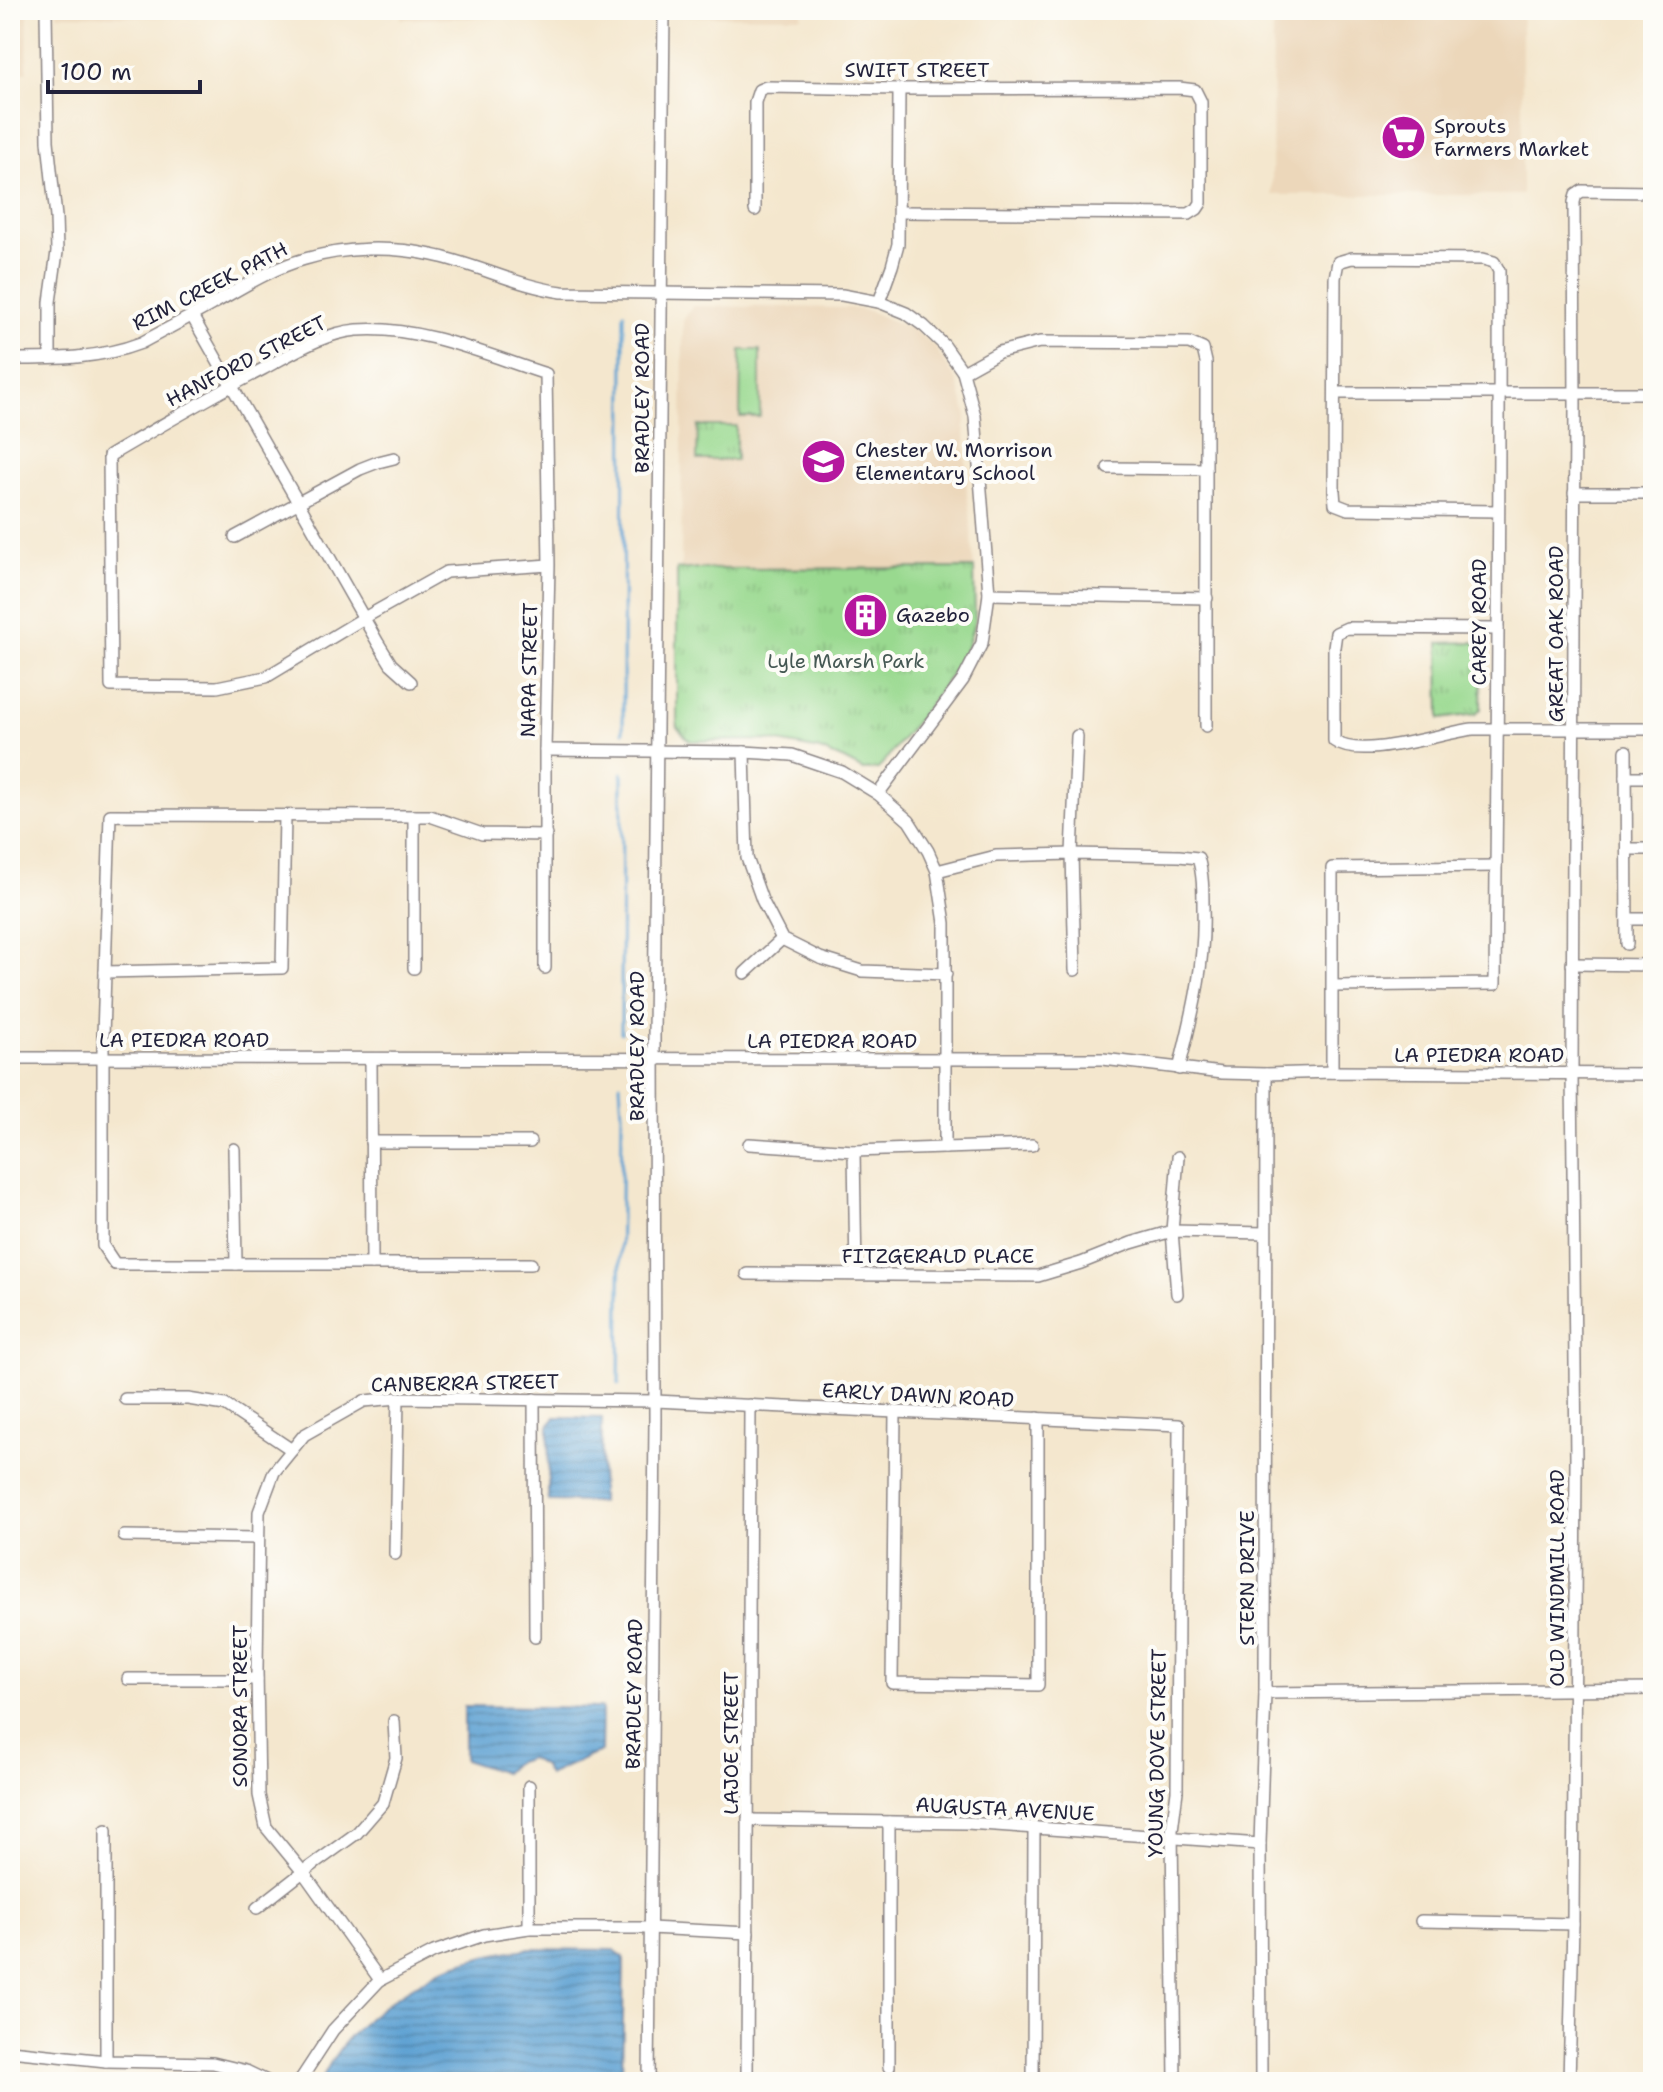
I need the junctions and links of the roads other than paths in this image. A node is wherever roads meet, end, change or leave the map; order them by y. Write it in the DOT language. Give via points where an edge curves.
graph roads {
  1 [pos="46,10"];
  2 [pos="664,10"];
  3 [pos="899,89"];
  4 [pos="1653,192"];
  5 [pos="755,210"];
  6 [pos="899,212"];
  7 [pos="660,294"];
  8 [pos="879,302"];
  9 [pos="192,316"];
  10 [pos="50,358"];
  11 [pos="10,359"];
  12 [pos="963,372"];
  13 [pos="546,374"];
  14 [pos="232,385"];
  15 [pos="1336,393"];
  16 [pos="1653,393"];
  17 [pos="1499,394"];
  18 [pos="1575,394"];
  19 [pos="394,458"];
  20 [pos="1108,468"];
  21 [pos="1206,469"];
  22 [pos="1574,493"];
  23 [pos="1653,493"];
  24 [pos="300,503"];
  25 [pos="1498,511"];
  26 [pos="235,537"];
  27 [pos="549,565"];
  28 [pos="989,594"];
  29 [pos="1207,598"];
  30 [pos="364,618"];
  31 [pos="1498,629"];
  32 [pos="411,682"];
  33 [pos="1206,726"];
  34 [pos="1497,728"];
  35 [pos="1573,728"];
  36 [pos="1653,729"];
  37 [pos="1077,736"];
  38 [pos="545,750"];
  39 [pos="657,751"];
  40 [pos="1626,751"];
  41 [pos="744,752"];
  42 [pos="1626,777"];
  43 [pos="1653,777"];
  44 [pos="878,794"];
  45 [pos="285,816"];
  46 [pos="414,816"];
  47 [pos="546,835"];
  48 [pos="1627,849"];
  49 [pos="1653,849"];
  50 [pos="1072,854"];
  51 [pos="1496,866"];
  52 [pos="937,871"];
  53 [pos="1627,919"];
  54 [pos="1653,919"];
  55 [pos="782,939"];
  56 [pos="1627,944"];
  57 [pos="1572,964"];
  58 [pos="1653,965"];
  59 [pos="414,968"];
  60 [pos="545,968"];
  61 [pos="1075,970"];
  62 [pos="105,972"];
  63 [pos="745,973"];
  64 [pos="946,974"];
  65 [pos="1333,986"];
  66 [pos="10,1058"];
  67 [pos="103,1058"];
  68 [pos="371,1059"];
  69 [pos="654,1059"];
  70 [pos="945,1059"];
  71 [pos="1179,1069"];
  72 [pos="1332,1072"];
  73 [pos="1572,1073"];
  74 [pos="1266,1074"];
  75 [pos="1653,1074"];
  76 [pos="371,1142"];
  77 [pos="530,1142"];
  78 [pos="749,1144"];
  79 [pos="1032,1145"];
  80 [pos="945,1148"];
  81 [pos="234,1149"];
  82 [pos="854,1151"];
  83 [pos="1178,1157"];
  84 [pos="1172,1231"];
  85 [pos="1265,1233"];
  86 [pos="236,1264"];
  87 [pos="372,1264"];
  88 [pos="531,1264"];
  89 [pos="747,1274"];
  90 [pos="856,1274"];
  91 [pos="1177,1294"];
  92 [pos="398,1398"];
  93 [pos="125,1399"];
  94 [pos="534,1399"];
  95 [pos="655,1401"];
  96 [pos="750,1405"];
  97 [pos="895,1412"];
  98 [pos="1038,1418"];
  99 [pos="1179,1425"];
  100 [pos="292,1450"];
  101 [pos="124,1536"];
  102 [pos="258,1538"];
  103 [pos="395,1554"];
  104 [pos="535,1637"];
  105 [pos="128,1679"];
  106 [pos="257,1679"];
  107 [pos="1653,1689"];
  108 [pos="1575,1690"];
  109 [pos="1265,1693"];
  110 [pos="394,1721"];
  111 [pos="529,1786"];
  112 [pos="748,1820"];
  113 [pos="889,1822"];
  114 [pos="1034,1827"];
  115 [pos="106,1830"];
  116 [pos="1173,1837"];
  117 [pos="1260,1844"];
  118 [pos="303,1872"];
  119 [pos="257,1908"];
  120 [pos="1421,1921"];
  121 [pos="1573,1924"];
  122 [pos="529,1928"];
  123 [pos="650,1928"];
  124 [pos="748,1933"];
  125 [pos="380,1980"];
  126 [pos="10,2051"];
  127 [pos="106,2061"];
  128 [pos="889,2067"];
  129 [pos="269,2082"];
  130 [pos="299,2082"];
  131 [pos="649,2082"];
  132 [pos="747,2082"];
  133 [pos="1033,2082"];
  134 [pos="1175,2082"];
  135 [pos="1261,2082"];
  136 [pos="1569,2082"];
  1 -- 10 [label="street" via="57,252"];
  2 -- 7 [label="street, BRADLEY ROAD"];
  3 -- 5 [label="street, SWIFT STREET" via="759,90"];
  3 -- 6 [label="street"];
  3 -- 6 [label="street, SWIFT STREET" via="1179,88 1195,90 1201,102 1201,203 1189,214"];
  4 -- 18 [label="street, GREAT OAK ROAD" via="1595,190 1576,195"];
  6 -- 8 [label="street" via="898,244"];
  7 -- 8 [label="street, RIM CREEK PATH" via="842,295"];
  7 -- 9 [label="street, RIM CREEK PATH" via="562,292 432,255 368,249 290,264"];
  7 -- 39 [label="street, BRADLEY ROAD"];
  8 -- 12 [label="street, RIM CREEK PATH" via="924,326"];
  9 -- 10 [label="street, RIM CREEK PATH" via="129,347"];
  9 -- 14 [label="street"];
  10 -- 11 [label="street, RIM CREEK PATH"];
  12 -- 21 [label="street" via="999,352 1040,342 1189,343 1203,349 1206,362"];
  12 -- 28 [label="street" via="975,416"];
  13 -- 14 [label="street, HANFORD STREET" via="402,331 360,330 335,333"];
  13 -- 27 [label="street, NAPA STREET"];
  14 -- 24 [label="street"];
  14 -- 30 [label="street, HANFORD STREET" via="109,456 111,686 217,687 266,677"];
  15 -- 17 [label="street"];
  15 -- 17 [label="street, CAREY ROAD" via="1335,278 1338,262 1352,258 1494,262 1499,271"];
  15 -- 25 [label="street" via="1335,504 1348,509"];
  16 -- 18 [label="street"];
  17 -- 18 [label="street"];
  17 -- 25 [label="street, CAREY ROAD"];
  18 -- 22 [label="street, GREAT OAK ROAD"];
  19 -- 24 [label="street" via="360,469"];
  20 -- 21 [label="street"];
  21 -- 29 [label="street"];
  22 -- 23 [label="street"];
  22 -- 35 [label="street, GREAT OAK ROAD"];
  24 -- 26 [label="street"];
  24 -- 30 [label="street"];
  25 -- 31 [label="street, CAREY ROAD"];
  27 -- 30 [label="street" via="446,572"];
  27 -- 38 [label="street, NAPA STREET"];
  28 -- 29 [label="street"];
  28 -- 44 [label="street" via="982,643 963,680"];
  29 -- 33 [label="street"];
  30 -- 32 [label="street" via="391,664"];
  31 -- 34 [label="street, CAREY ROAD"];
  31 -- 34 [label="street" via="1347,628 1336,633 1334,647 1334,741 1345,747"];
  34 -- 35 [label="street"];
  34 -- 51 [label="street, CAREY ROAD"];
  35 -- 36 [label="street"];
  35 -- 57 [label="street, GREAT OAK ROAD"];
  37 -- 50 [label="street"];
  38 -- 39 [label="street"];
  38 -- 47 [label="street, NAPA STREET"];
  39 -- 41 [label="street"];
  39 -- 69 [label="street, BRADLEY ROAD"];
  40 -- 42 [label="street"];
  41 -- 44 [label="street" via="792,755 842,772"];
  41 -- 55 [label="street" via="747,858"];
  42 -- 43 [label="street"];
  42 -- 48 [label="street"];
  44 -- 52 [label="street" via="909,821"];
  45 -- 46 [label="street"];
  45 -- 62 [label="street" via="282,968"];
  45 -- 62 [label="street" via="110,815"];
  46 -- 47 [label="street" via="430,816 482,834"];
  46 -- 59 [label="street"];
  47 -- 60 [label="street, NAPA STREET"];
  48 -- 49 [label="street"];
  48 -- 53 [label="street"];
  50 -- 52 [label="street" via="996,856"];
  50 -- 61 [label="street"];
  50 -- 71 [label="street" via="1198,858 1204,940"];
  51 -- 65 [label="street, CAREY ROAD" via="1495,984"];
  51 -- 65 [label="street" via="1332,868"];
  52 -- 64 [label="street"];
  53 -- 54 [label="street"];
  53 -- 56 [label="street"];
  55 -- 63 [label="street"];
  55 -- 64 [label="street" via="862,971"];
  57 -- 58 [label="street"];
  57 -- 73 [label="street, GREAT OAK ROAD"];
  62 -- 67 [label="street"];
  64 -- 70 [label="street"];
  65 -- 72 [label="street"];
  66 -- 67 [label="street, LA PIEDRA ROAD"];
  67 -- 68 [label="street, LA PIEDRA ROAD"];
  67 -- 86 [label="street" via="103,1246 115,1264"];
  68 -- 69 [label="street, LA PIEDRA ROAD"];
  68 -- 76 [label="street"];
  69 -- 70 [label="street, LA PIEDRA ROAD"];
  69 -- 95 [label="street, BRADLEY ROAD"];
  70 -- 71 [label="street, LA PIEDRA ROAD" via="1103,1059"];
  70 -- 80 [label="street"];
  71 -- 74 [label="street, LA PIEDRA ROAD"];
  72 -- 73 [label="street, LA PIEDRA ROAD"];
  72 -- 74 [label="street, LA PIEDRA ROAD"];
  73 -- 75 [label="street, LA PIEDRA ROAD"];
  73 -- 108 [label="street, OLD WINDMILL ROAD"];
  74 -- 85 [label="street, STERN DRIVE"];
  76 -- 77 [label="street"];
  76 -- 87 [label="street"];
  78 -- 82 [label="street"];
  79 -- 80 [label="street"];
  80 -- 82 [label="street"];
  81 -- 86 [label="street"];
  82 -- 90 [label="street"];
  83 -- 84 [label="street"];
  84 -- 85 [label="street, FITZGERALD PLACE"];
  84 -- 90 [label="street, FITZGERALD PLACE" via="1038,1276"];
  84 -- 91 [label="street"];
  85 -- 109 [label="street, STERN DRIVE"];
  86 -- 87 [label="street"];
  87 -- 88 [label="street"];
  89 -- 90 [label="street, FITZGERALD PLACE"];
  92 -- 94 [label="street, CANBERRA STREET"];
  92 -- 100 [label="street, CANBERRA STREET" via="364,1401 304,1435"];
  92 -- 103 [label="street"];
  93 -- 100 [label="street" via="225,1405"];
  94 -- 95 [label="street, CANBERRA STREET"];
  94 -- 104 [label="street"];
  95 -- 96 [label="street, EARLY DAWN ROAD"];
  95 -- 123 [label="street, BRADLEY ROAD"];
  96 -- 97 [label="street, EARLY DAWN ROAD"];
  96 -- 112 [label="street, LAJOE STREET"];
  97 -- 98 [label="street, EARLY DAWN ROAD"];
  97 -- 98 [label="street" via="892,1683 1038,1685"];
  98 -- 99 [label="street, EARLY DAWN ROAD"];
  99 -- 116 [label="street, YOUNG DOVE STREET"];
  100 -- 102 [label="street, CANBERRA STREET" via="274,1472 259,1512"];
  101 -- 102 [label="street"];
  102 -- 106 [label="street, SONORA STREET"];
  105 -- 106 [label="street"];
  106 -- 118 [label="street, SONORA STREET" via="259,1795 266,1827"];
  107 -- 108 [label="street"];
  108 -- 109 [label="street"];
  108 -- 121 [label="street, OLD WINDMILL ROAD"];
  109 -- 117 [label="street, STERN DRIVE"];
  110 -- 118 [label="street" via="396,1758 383,1803 357,1833"];
  111 -- 122 [label="street"];
  112 -- 113 [label="street, AUGUSTA AVENUE"];
  112 -- 124 [label="street, LAJOE STREET"];
  113 -- 114 [label="street, AUGUSTA AVENUE"];
  113 -- 128 [label="street"];
  114 -- 116 [label="street, AUGUSTA AVENUE"];
  114 -- 133 [label="street"];
  115 -- 127 [label="street"];
  116 -- 117 [label="street, AUGUSTA AVENUE"];
  116 -- 134 [label="street, YOUNG DOVE STREET"];
  117 -- 135 [label="street, STERN DRIVE"];
  118 -- 119 [label="street"];
  118 -- 125 [label="street, SONORA STREET"];
  120 -- 121 [label="street"];
  121 -- 136 [label="street, OLD WINDMILL ROAD"];
  122 -- 123 [label="street"];
  122 -- 125 [label="street" via="484,1935 434,1952"];
  123 -- 124 [label="street"];
  123 -- 131 [label="street, BRADLEY ROAD"];
  124 -- 132 [label="street, LAJOE STREET"];
  125 -- 130 [label="street" via="333,2030"];
  126 -- 127 [label="street"];
  127 -- 129 [label="street" via="213,2063"];
}
